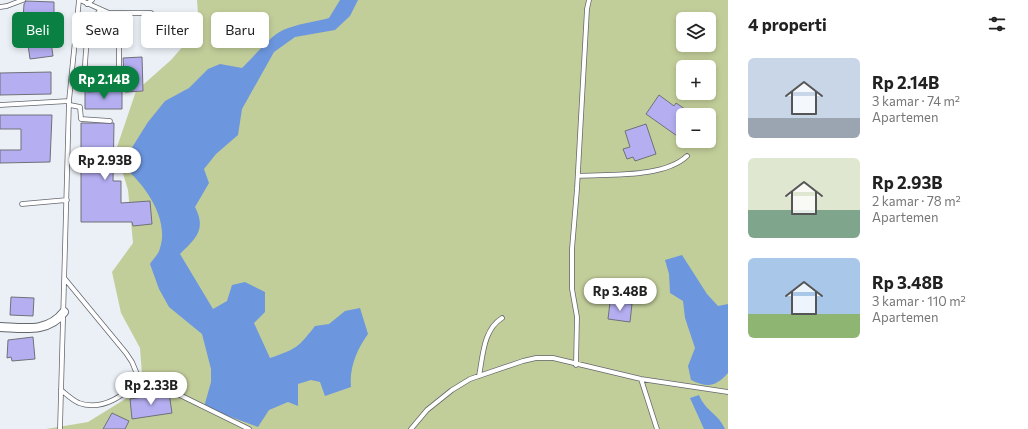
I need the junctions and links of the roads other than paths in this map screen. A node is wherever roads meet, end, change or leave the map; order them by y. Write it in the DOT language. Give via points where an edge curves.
graph roads {
  1 [pos="22,0"];
  2 [pos="80,0"];
  3 [pos="92,0"];
  4 [pos="589,0"];
  5 [pos="87,4"];
  6 [pos="0,6"];
  7 [pos="100,10"];
  8 [pos="113,12"];
  9 [pos="87,48"];
  10 [pos="120,48"];
  11 [pos="70,103"];
  12 [pos="0,105"];
  13 [pos="110,121"];
  14 [pos="687,156"];
  15 [pos="578,176"];
  16 [pos="67,200"];
  17 [pos="22,204"];
  18 [pos="65,278"];
  19 [pos="64,312"];
  20 [pos="502,318"];
  21 [pos="0,328"];
  22 [pos="576,365"];
  23 [pos="137,374"];
  24 [pos="478,376"];
  25 [pos="641,379"];
  26 [pos="61,390"];
  27 [pos="728,392"];
  28 [pos="60,429"];
  29 [pos="249,429"];
  30 [pos="411,429"];
  31 [pos="657,429"];
  1 -- 6 [label="lane"];
  2 -- 5 [label="lane"];
  2 -- 11 [label="lane"];
  3 -- 5 [label="lane"];
  4 -- 15 [label="lane" via="586,10"];
  5 -- 7 [label="lane"];
  7 -- 8 [label="lane"];
  9 -- 10 [label="lane" via="84,86 88,89 117,87 120,83"];
  11 -- 12 [label="lane"];
  11 -- 13 [label="lane" via="80,107 82,120"];
  11 -- 16 [label="lane"];
  14 -- 15 [label="lane" via="675,166 656,171"];
  15 -- 22 [label="lane" via="572,260 572,289 577,316"];
  16 -- 17 [label="lane"];
  16 -- 18 [label="lane"];
  18 -- 19 [label="lane"];
  18 -- 23 [label="lane" via="126,353"];
  19 -- 21 [label="street" via="59,319 42,328"];
  19 -- 26 [label="lane"];
  20 -- 24 [label="lane" via="492,325 489,332"];
  22 -- 24 [label="lane" via="553,358 536,358"];
  22 -- 25 [label="lane"];
  23 -- 26 [label="lane" via="129,389 102,404 78,402"];
  23 -- 29 [label="lane"];
  24 -- 30 [label="lane" via="452,390 426,410"];
  25 -- 27 [label="lane"];
  25 -- 31 [label="lane"];
  26 -- 28 [label="lane"];
}
